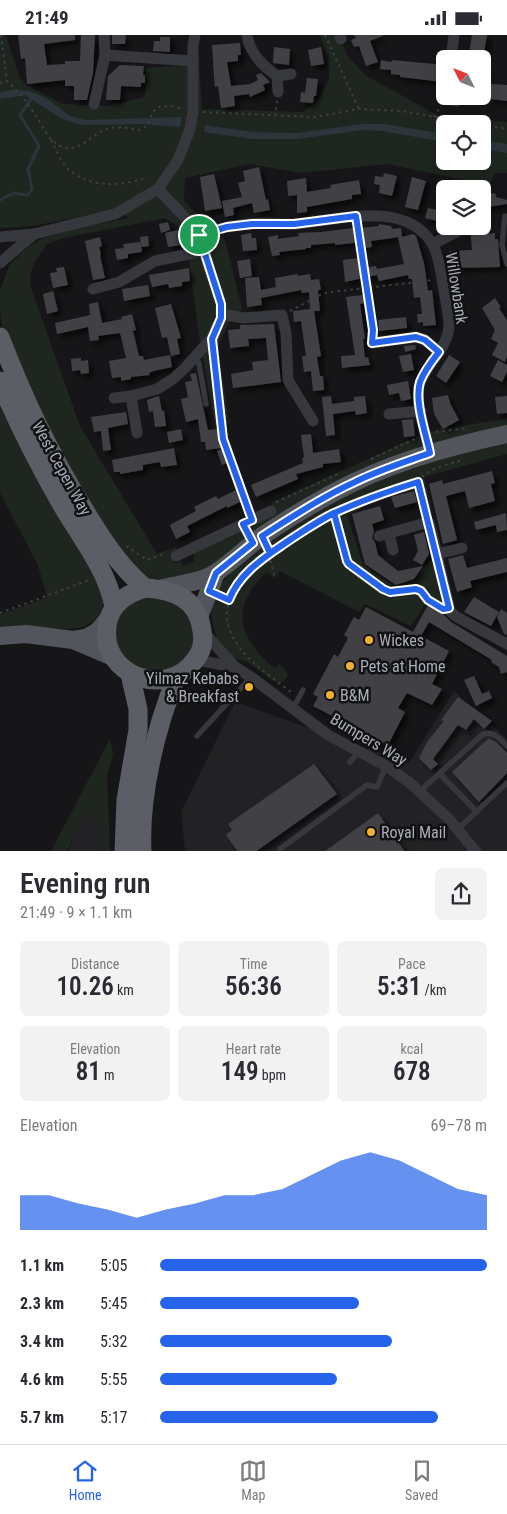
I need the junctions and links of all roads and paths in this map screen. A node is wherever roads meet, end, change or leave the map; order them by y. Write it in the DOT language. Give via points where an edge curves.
graph roads {
  1 [pos="1,35"];
  2 [pos="104,35"];
  3 [pos="195,35"];
  4 [pos="247,35"];
  5 [pos="325,35"];
  6 [pos="454,35"];
  7 [pos="453,50"];
  8 [pos="105,55"];
  9 [pos="193,61"];
  10 [pos="292,74"];
  11 [pos="277,76"];
  12 [pos="7,81"];
  13 [pos="0,83"];
  14 [pos="278,92"];
  15 [pos="94,104"];
  16 [pos="359,109"];
  17 [pos="193,111"];
  18 [pos="275,116"];
  19 [pos="436,117"];
  20 [pos="491,126"];
  21 [pos="507,129"];
  22 [pos="50,138"];
  23 [pos="158,189"];
  24 [pos="363,214"];
  25 [pos="505,217"];
  26 [pos="34,234"];
  27 [pos="199,235"];
  28 [pos="451,235"];
  29 [pos="0,237"];
  30 [pos="433,244"];
  31 [pos="204,251"];
  32 [pos="0,263"];
  33 [pos="507,264"];
  34 [pos="442,278"];
  35 [pos="367,288"];
  36 [pos="93,289"];
  37 [pos="221,314"];
  38 [pos="282,315"];
  39 [pos="0,337"];
  40 [pos="212,339"];
  41 [pos="372,342"];
  42 [pos="439,352"];
  43 [pos="196,357"];
  44 [pos="0,381"];
  45 [pos="131,396"];
  46 [pos="114,398"];
  47 [pos="206,404"];
  48 [pos="420,411"];
  49 [pos="389,414"];
  50 [pos="313,421"];
  51 [pos="137,433"];
  52 [pos="507,433"];
  53 [pos="430,453"];
  54 [pos="462,460"];
  55 [pos="418,482"];
  56 [pos="271,511"];
  57 [pos="334,513"];
  58 [pos="247,522"];
  59 [pos="429,522"];
  60 [pos="258,540"];
  61 [pos="462,548"];
  62 [pos="393,550"];
  63 [pos="270,553"];
  64 [pos="437,554"];
  65 [pos="184,557"];
  66 [pos="216,573"];
  67 [pos="275,578"];
  68 [pos="152,588"];
  69 [pos="209,591"];
  70 [pos="229,600"];
  71 [pos="449,608"];
  72 [pos="111,613"];
  73 [pos="201,624"];
  74 [pos="0,636"];
  75 [pos="73,640"];
  76 [pos="507,644"];
  77 [pos="113,657"];
  78 [pos="196,660"];
  79 [pos="235,667"];
  80 [pos="130,674"];
  81 [pos="176,676"];
  82 [pos="251,677"];
  83 [pos="303,690"];
  84 [pos="295,703"];
  85 [pos="197,736"];
  86 [pos="507,746"];
  87 [pos="359,751"];
  88 [pos="350,762"];
  89 [pos="386,766"];
  90 [pos="440,773"];
  91 [pos="507,783"];
  92 [pos="420,791"];
  93 [pos="477,812"];
  94 [pos="458,829"];
  95 [pos="280,849"];
  96 [pos="124,851"];
  97 [pos="142,851"];
  98 [pos="476,851"];
  1 -- 12 [label="path"];
  2 -- 8 [label="street"];
  3 -- 9 [label="street"];
  4 -- 11 [label="street" via="252,51"];
  5 -- 16 [label="path"];
  6 -- 7 [label="street"];
  8 -- 9 [label="street"];
  8 -- 15 [label="street"];
  9 -- 17 [label="street"];
  10 -- 11 [label="street"];
  11 -- 14 [label="street"];
  12 -- 13 [label="path"];
  12 -- 22 [label="path" via="32,109"];
  14 -- 18 [label="path"];
  16 -- 18 [label="path" via="316,117"];
  16 -- 19 [label="path"];
  17 -- 18 [label="path"];
  17 -- 22 [label="path" via="157,107 142,131 112,127 72,148 61,147"];
  17 -- 23 [label="street" via="182,151"];
  20 -- 21 [label="path"];
  22 -- 23 [label="path" via="72,173 91,181 112,184 142,179"];
  23 -- 26 [label="street" via="115,214"];
  23 -- 27 [label="street" via="189,220"];
  24 -- 27 [label="street, Willowbank" via="280,220 227,227"];
  24 -- 30 [label="street, Willowbank" via="408,222"];
  24 -- 35 [label="path"];
  25 -- 33 [label="lane" via="502,245"];
  26 -- 29 [label="street"];
  26 -- 32 [label="street"];
  27 -- 31 [label="street"];
  28 -- 30 [label="street"];
  30 -- 34 [label="street, Willowbank"];
  31 -- 36 [label="street" via="155,261 108,292"];
  31 -- 37 [label="street"];
  34 -- 35 [label="path"];
  34 -- 42 [label="street, Willowbank" via="449,325"];
  35 -- 38 [label="path" via="324,293"];
  35 -- 41 [label="path"];
  37 -- 38 [label="street" via="244,318"];
  37 -- 40 [label="street"];
  38 -- 50 [label="street" via="288,380"];
  39 -- 68 [label="highway, West Cepen Way" via="32,414 74,493 112,554 129,573"];
  40 -- 43 [label="street"];
  40 -- 58 [label="lane" via="223,439"];
  41 -- 42 [label="street" via="416,337"];
  42 -- 48 [label="street, Willowbank" via="420,383"];
  43 -- 45 [label="street" via="157,389"];
  43 -- 47 [label="lane"];
  44 -- 72 [label="highway, West Cepen Way" via="46,476 104,574 112,595"];
  45 -- 46 [label="street"];
  45 -- 51 [label="street"];
  48 -- 49 [label="street"];
  48 -- 53 [label="street, Willowbank"];
  52 -- 53 [label="main road"];
  53 -- 60 [label="main road" via="355,481"];
  54 -- 55 [label="path" via="433,470"];
  55 -- 57 [label="path"];
  55 -- 59 [label="path"];
  56 -- 58 [label="street"];
  57 -- 63 [label="path"];
  57 -- 71 [label="path" via="349,564 387,591 415,588 443,609"];
  58 -- 60 [label="street"];
  58 -- 65 [label="street"];
  59 -- 62 [label="street" via="384,535"];
  59 -- 64 [label="street"];
  60 -- 63 [label="path"];
  60 -- 66 [label="main road"];
  61 -- 64 [label="street"];
  63 -- 67 [label="path"];
  63 -- 70 [label="path" via="246,574"];
  64 -- 71 [label="street"];
  66 -- 68 [label="main road" via="185,584"];
  66 -- 69 [label="main road"];
  68 -- 72 [label="highway" via="128,595"];
  68 -- 73 [label="highway" via="175,593 184,599 193,606"];
  69 -- 70 [label="path"];
  69 -- 73 [label="main road"];
  70 -- 84 [label="path" via="226,617 237,645"];
  71 -- 76 [label="street" via="455,616"];
  72 -- 75 [label="main road" via="97,632"];
  72 -- 77 [label="highway" via="106,639"];
  73 -- 78 [label="highway" via="203,639"];
  73 -- 79 [label="street, Bumpers Way"];
  74 -- 75 [label="main road" via="26,634"];
  75 -- 77 [label="main road"];
  77 -- 80 [label="highway"];
  78 -- 79 [label="street, Bumpers Way"];
  78 -- 81 [label="highway"];
  79 -- 82 [label="street, Bumpers Way"];
  80 -- 81 [label="highway" via="162,681"];
  80 -- 96 [label="highway" via="138,709 138,730 126,800"];
  81 -- 97 [label="highway" via="166,701 149,770 142,813"];
  82 -- 84 [label="street, Bumpers Way"];
  82 -- 85 [label="lane"];
  83 -- 84 [label="lane"];
  84 -- 87 [label="street, Bumpers Way" via="328,735"];
  86 -- 90 [label="lane" via="492,733 483,734"];
  87 -- 88 [label="lane"];
  87 -- 89 [label="street, Bumpers Way"];
  89 -- 92 [label="street, Bumpers Way"];
  89 -- 95 [label="lane" via="377,787 367,785"];
  90 -- 92 [label="lane"];
  90 -- 93 [label="lane"];
  91 -- 93 [label="lane"];
  92 -- 94 [label="street, Bumpers Way"];
  93 -- 94 [label="lane"];
  94 -- 98 [label="street, Bumpers Way"];
}
